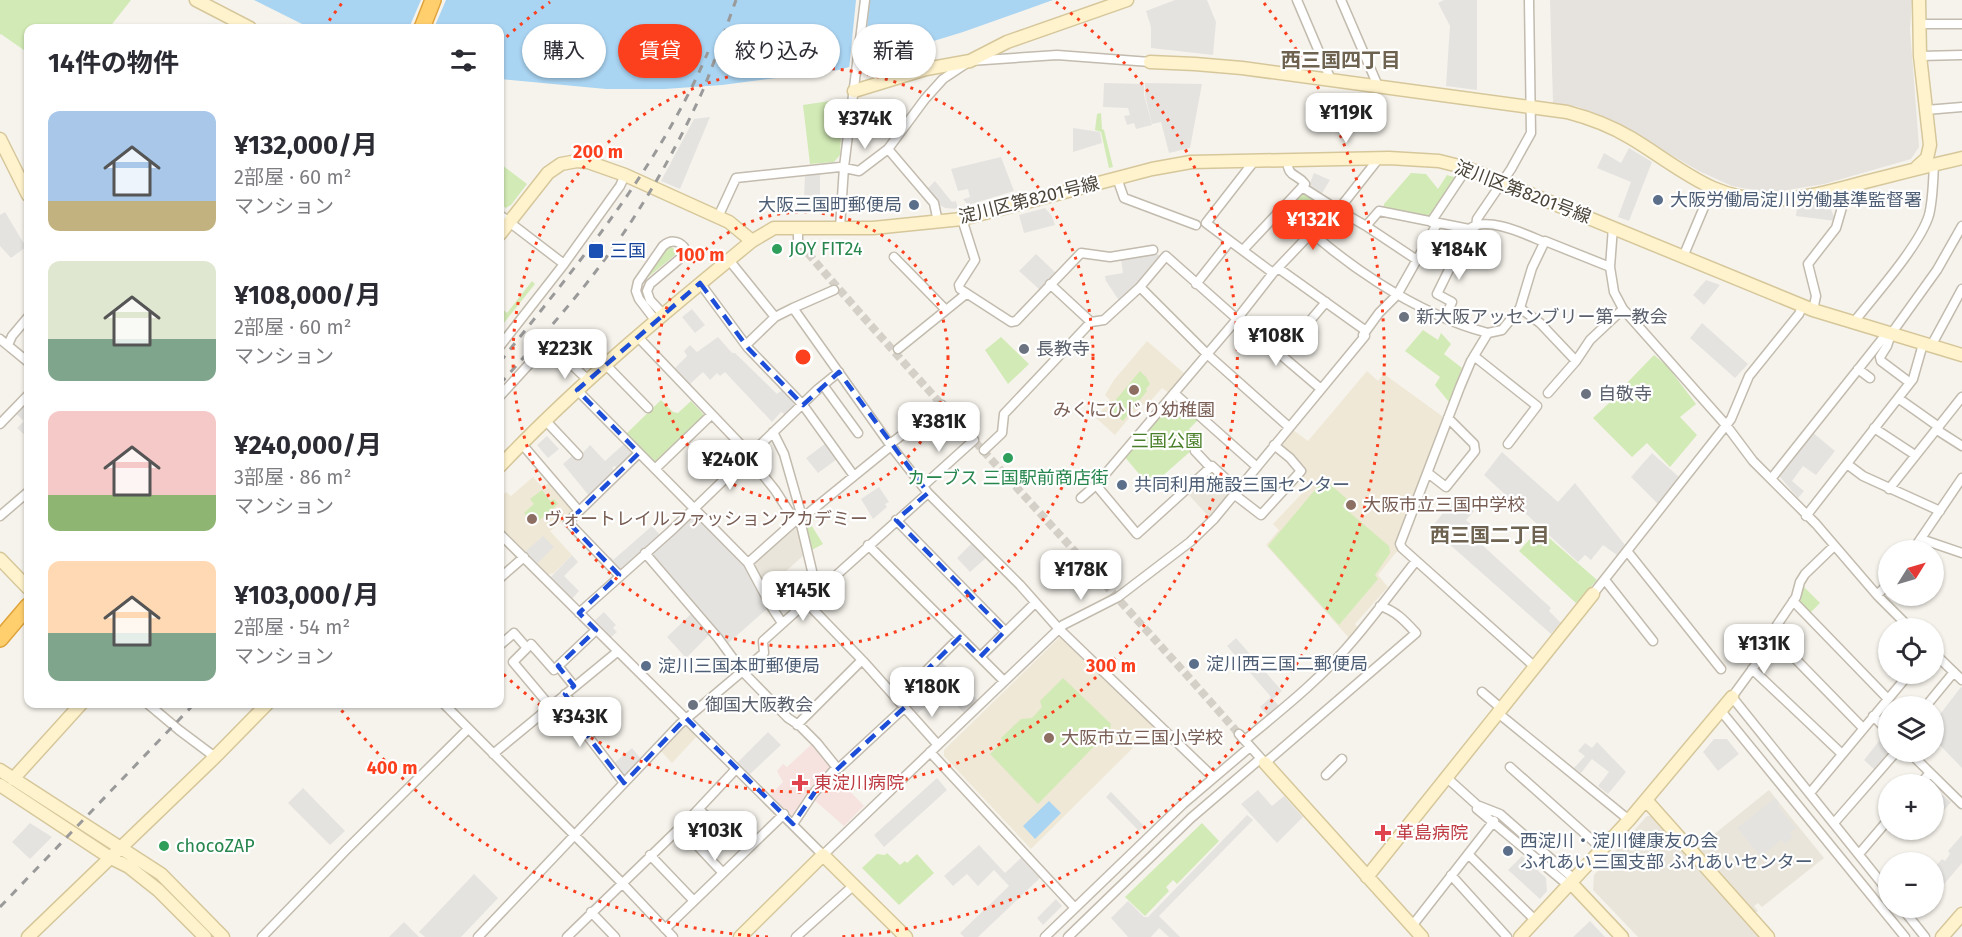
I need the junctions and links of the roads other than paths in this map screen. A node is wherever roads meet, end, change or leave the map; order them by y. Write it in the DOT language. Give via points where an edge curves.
graph roads {
  1 [pos="196,0"];
  2 [pos="433,0"];
  3 [pos="865,0"];
  4 [pos="1127,0"];
  5 [pos="1297,0"];
  6 [pos="1341,0"];
  7 [pos="1529,0"];
  8 [pos="1919,0"];
  9 [pos="242,24"];
  10 [pos="424,24"];
  11 [pos="1919,24"];
  12 [pos="1962,24"];
  13 [pos="1962,55"];
  14 [pos="1920,56"];
  15 [pos="970,61"];
  16 [pos="1150,62"];
  17 [pos="1331,80"];
  18 [pos="1378,86"];
  19 [pos="855,88"];
  20 [pos="1532,106"];
  21 [pos="1962,107"];
  22 [pos="1926,110"];
  23 [pos="0,139"];
  24 [pos="888,149"];
  25 [pos="1379,158"];
  26 [pos="1962,158"];
  27 [pos="1255,159"];
  28 [pos="1287,159"];
  29 [pos="5,161"];
  30 [pos="1934,164"];
  31 [pos="844,167"];
  32 [pos="1467,168"];
  33 [pos="1914,169"];
  34 [pos="625,176"];
  35 [pos="1117,178"];
  36 [pos="1502,181"];
  37 [pos="1302,187"];
  38 [pos="1848,187"];
  39 [pos="1712,188"];
  40 [pos="24,189"];
  41 [pos="1284,206"];
  42 [pos="1337,209"];
  43 [pos="718,217"];
  44 [pos="504,219"];
  45 [pos="962,219"];
  46 [pos="938,222"];
  47 [pos="1434,223"];
  48 [pos="1196,225"];
  49 [pos="1366,226"];
  50 [pos="1962,226"];
  51 [pos="1473,227"];
  52 [pos="1613,227"];
  53 [pos="798,228"];
  54 [pos="840,228"];
  55 [pos="1312,235"];
  56 [pos="752,241"];
  57 [pos="1230,241"];
  58 [pos="1545,242"];
  59 [pos="800,244"];
  60 [pos="1153,250"];
  61 [pos="1243,250"];
  62 [pos="894,257"];
  63 [pos="1683,257"];
  64 [pos="729,260"];
  65 [pos="1417,260"];
  66 [pos="564,264"];
  67 [pos="1610,267"];
  68 [pos="1276,270"];
  69 [pos="700,283"];
  70 [pos="1050,284"];
  71 [pos="1196,284"];
  72 [pos="1140,287"];
  73 [pos="1962,289"];
  74 [pos="834,290"];
  75 [pos="966,294"];
  76 [pos="1397,295"];
  77 [pos="1326,302"];
  78 [pos="793,308"];
  79 [pos="1520,308"];
  80 [pos="1808,308"];
  81 [pos="1623,309"];
  82 [pos="946,310"];
  83 [pos="659,317"];
  84 [pos="775,318"];
  85 [pos="1238,318"];
  86 [pos="1445,318"];
  87 [pos="24,322"];
  88 [pos="1091,322"];
  89 [pos="1854,322"];
  90 [pos="1366,331"];
  91 [pos="1488,333"];
  92 [pos="1889,333"];
  93 [pos="637,336"];
  94 [pos="0,339"];
  95 [pos="504,341"];
  96 [pos="8,345"];
  97 [pos="746,345"];
  98 [pos="1927,345"];
  99 [pos="898,349"];
  100 [pos="1207,354"];
  101 [pos="1281,355"];
  102 [pos="1962,355"];
  103 [pos="1474,356"];
  104 [pos="24,359"];
  105 [pos="1576,361"];
  106 [pos="605,364"];
  107 [pos="1858,369"];
  108 [pos="839,372"];
  109 [pos="1870,378"];
  110 [pos="588,380"];
  111 [pos="1909,382"];
  112 [pos="504,385"];
  113 [pos="823,385"];
  114 [pos="1321,389"];
  115 [pos="576,390"];
  116 [pos="1173,393"];
  117 [pos="1548,393"];
  118 [pos="1962,397"];
  119 [pos="1898,398"];
  120 [pos="24,399"];
  121 [pos="803,405"];
  122 [pos="942,405"];
  123 [pos="648,408"];
  124 [pos="711,416"];
  125 [pos="1448,418"];
  126 [pos="545,420"];
  127 [pos="0,424"];
  128 [pos="1726,425"];
  129 [pos="1289,427"];
  130 [pos="1874,428"];
  131 [pos="1938,428"];
  132 [pos="773,432"];
  133 [pos="858,433"];
  134 [pos="974,440"];
  135 [pos="521,443"];
  136 [pos="1508,444"];
  137 [pos="891,445"];
  138 [pos="1274,445"];
  139 [pos="1962,446"];
  140 [pos="984,450"];
  141 [pos="1195,451"];
  142 [pos="639,453"];
  143 [pos="578,454"];
  144 [pos="748,455"];
  145 [pos="1915,455"];
  146 [pos="504,462"];
  147 [pos="1847,464"];
  148 [pos="1257,467"];
  149 [pos="1210,468"];
  150 [pos="655,469"];
  151 [pos="1428,473"];
  152 [pos="854,476"];
  153 [pos="1962,478"];
  154 [pos="1771,479"];
  155 [pos="1096,485"];
  156 [pos="925,489"];
  157 [pos="1889,489"];
  158 [pos="1237,493"];
  159 [pos="24,495"];
  160 [pos="1081,498"];
  161 [pos="694,508"];
  162 [pos="579,511"];
  163 [pos="1940,512"];
  164 [pos="0,516"];
  165 [pos="1806,516"];
  166 [pos="799,520"];
  167 [pos="896,520"];
  168 [pos="504,538"];
  169 [pos="1921,539"];
  170 [pos="868,545"];
  171 [pos="1834,546"];
  172 [pos="1627,551"];
  173 [pos="645,553"];
  174 [pos="1962,553"];
  175 [pos="524,558"];
  176 [pos="0,559"];
  177 [pos="1416,561"];
  178 [pos="748,563"];
  179 [pos="619,575"];
  180 [pos="504,576"];
  181 [pos="1605,580"];
  182 [pos="24,584"];
  183 [pos="817,592"];
  184 [pos="1593,594"];
  185 [pos="1877,594"];
  186 [pos="806,602"];
  187 [pos="1793,602"];
  188 [pos="1035,603"];
  189 [pos="1380,606"];
  190 [pos="24,611"];
  191 [pos="579,613"];
  192 [pos="1900,618"];
  193 [pos="783,623"];
  194 [pos="1059,629"];
  195 [pos="596,630"];
  196 [pos="1005,631"];
  197 [pos="960,638"];
  198 [pos="1775,638"];
  199 [pos="0,639"];
  200 [pos="1653,641"];
  201 [pos="504,642"];
  202 [pos="528,648"];
  203 [pos="617,652"];
  204 [pos="980,657"];
  205 [pos="862,660"];
  206 [pos="1944,662"];
  207 [pos="558,666"];
  208 [pos="1535,667"];
  209 [pos="1721,669"];
  210 [pos="1752,669"];
  211 [pos="743,672"];
  212 [pos="1954,672"];
  213 [pos="1962,680"];
  214 [pos="1004,681"];
  215 [pos="1901,684"];
  216 [pos="574,686"];
  217 [pos="1482,693"];
  218 [pos="565,694"];
  219 [pos="1885,696"];
  220 [pos="1891,696"];
  221 [pos="1934,696"];
  222 [pos="1731,697"];
  223 [pos="898,699"];
  224 [pos="550,706"];
  225 [pos="905,707"];
  226 [pos="77,708"];
  227 [pos="153,708"];
  228 [pos="263,708"];
  229 [pos="448,708"];
  230 [pos="1878,710"];
  231 [pos="1500,711"];
  232 [pos="1721,711"];
  233 [pos="1873,716"];
  234 [pos="687,718"];
  235 [pos="1878,721"];
  236 [pos="797,725"];
  237 [pos="1863,728"];
  238 [pos="468,729"];
  239 [pos="1245,740"];
  240 [pos="938,745"];
  241 [pos="930,752"];
  242 [pos="494,754"];
  243 [pos="1842,754"];
  244 [pos="215,757"];
  245 [pos="1342,759"];
  246 [pos="1263,761"];
  247 [pos="1887,762"];
  248 [pos="1919,762"];
  249 [pos="1510,767"];
  250 [pos="836,768"];
  251 [pos="736,769"];
  252 [pos="0,770"];
  253 [pos="1930,773"];
  254 [pos="1326,775"];
  255 [pos="1213,778"];
  256 [pos="1445,778"];
  257 [pos="624,783"];
  258 [pos="4,786"];
  259 [pos="1223,791"];
  260 [pos="1810,793"];
  261 [pos="1646,800"];
  262 [pos="1962,804"];
  263 [pos="699,809"];
  264 [pos="784,814"];
  265 [pos="1629,820"];
  266 [pos="1494,821"];
  267 [pos="1834,823"];
  268 [pos="793,824"];
  269 [pos="680,827"];
  270 [pos="1878,832"];
  271 [pos="1153,834"];
  272 [pos="573,835"];
  273 [pos="1164,845"];
  274 [pos="751,846"];
  275 [pos="120,847"];
  276 [pos="1602,849"];
  277 [pos="1468,854"];
  278 [pos="1859,854"];
  279 [pos="650,855"];
  280 [pos="823,855"];
  281 [pos="110,857"];
  282 [pos="723,873"];
  283 [pos="1451,875"];
  284 [pos="1366,877"];
  285 [pos="1878,878"];
  286 [pos="1571,882"];
  287 [pos="622,883"];
  288 [pos="854,885"];
  289 [pos="693,902"];
  290 [pos="1074,908"];
  291 [pos="591,912"];
  292 [pos="1962,914"];
  293 [pos="1910,918"];
  294 [pos="1085,921"];
  295 [pos="1536,921"];
  296 [pos="1412,926"];
  297 [pos="665,929"];
  298 [pos="903,936"];
  299 [pos="28,937"];
  300 [pos="205,937"];
  301 [pos="223,937"];
  302 [pos="262,937"];
  303 [pos="478,937"];
  304 [pos="567,937"];
  305 [pos="615,937"];
  306 [pos="673,937"];
  307 [pos="740,937"];
  308 [pos="796,937"];
  309 [pos="1045,937"];
  310 [pos="1068,937"];
  311 [pos="1422,937"];
  312 [pos="1507,937"];
  313 [pos="1520,937"];
  314 [pos="1622,937"];
  315 [pos="1768,937"];
  316 [pos="1905,937"];
  317 [pos="1925,937"];
  318 [pos="1942,937"];
  1 -- 9 [label="street"];
  2 -- 10 [label="highway"];
  3 -- 19 [label="street"];
  4 -- 15 [label="street" via="1006,42"];
  5 -- 17 [label="street"];
  6 -- 18 [label="street"];
  7 -- 20 [label="street"];
  8 -- 11 [label="street"];
  11 -- 12 [label="street"];
  11 -- 14 [label="street"];
  13 -- 14 [label="street"];
  14 -- 22 [label="street"];
  15 -- 16 [label="street" via="1057,55"];
  15 -- 19 [label="street"];
  15 -- 24 [label="street" via="943,79"];
  16 -- 17 [label="street" via="1214,65"];
  17 -- 18 [label="street"];
  18 -- 20 [label="street"];
  19 -- 31 [label="street"];
  20 -- 36 [label="street" via="1531,133"];
  20 -- 39 [label="street" via="1567,112 1611,127"];
  21 -- 22 [label="street"];
  22 -- 33 [label="street" via="1929,151 1925,161"];
  23 -- 29 [label="street"];
  24 -- 31 [label="street" via="859,171"];
  24 -- 46 [label="street" via="934,203"];
  25 -- 28 [label="street, 淀川区第8201号線"];
  25 -- 32 [label="street, 淀川区第8201号線" via="1426,160"];
  25 -- 42 [label="street"];
  26 -- 30 [label="street"];
  27 -- 28 [label="street, 淀川区第8201号線"];
  27 -- 35 [label="street, 淀川区第8201号線" via="1184,162"];
  27 -- 57 [label="street" via="1206,223"];
  28 -- 37 [label="street" via="1291,174 1304,181"];
  29 -- 40 [label="street"];
  30 -- 33 [label="street"];
  30 -- 89 [label="street" via="1931,202 1924,226"];
  31 -- 43 [label="street" via="736,178"];
  31 -- 54 [label="street"];
  32 -- 36 [label="street, 淀川区第8201号線"];
  32 -- 47 [label="street"];
  33 -- 38 [label="street"];
  34 -- 43 [label="street"];
  34 -- 44 [label="street" via="583,161 561,164"];
  34 -- 66 [label="street"];
  35 -- 45 [label="street, 淀川区第8201号線"];
  35 -- 48 [label="street" via="1124,198"];
  36 -- 51 [label="street"];
  36 -- 52 [label="street, 淀川区第8201号線"];
  37 -- 41 [label="street"];
  37 -- 42 [label="street"];
  38 -- 39 [label="street" via="1774,201 1745,198"];
  38 -- 80 [label="street" via="1836,228 1808,264 1816,296"];
  39 -- 63 [label="street"];
  41 -- 55 [label="street"];
  41 -- 61 [label="street"];
  42 -- 49 [label="street"];
  42 -- 55 [label="street"];
  43 -- 56 [label="street" via="732,223"];
  44 -- 66 [label="street"];
  45 -- 46 [label="street, 淀川区第8201号線"];
  45 -- 75 [label="street" via="975,260 959,285"];
  46 -- 54 [label="street, 淀川区第8201号線"];
  47 -- 49 [label="street" via="1379,211"];
  47 -- 51 [label="street"];
  47 -- 65 [label="street"];
  49 -- 65 [label="street"];
  50 -- 92 [label="street" via="1937,270"];
  51 -- 58 [label="street" via="1503,225"];
  51 -- 86 [label="street" via="1437,294 1452,302"];
  52 -- 63 [label="street, 淀川区第8201号線"];
  52 -- 67 [label="street"];
  53 -- 54 [label="street, 淀川区第8201号線"];
  53 -- 56 [label="street, 淀川区第8201号線" via="774,228"];
  53 -- 59 [label="street"];
  55 -- 68 [label="street"];
  55 -- 76 [label="street"];
  56 -- 64 [label="street, 淀川区第8201号線"];
  57 -- 61 [label="street"];
  57 -- 71 [label="street"];
  58 -- 67 [label="street"];
  58 -- 79 [label="street"];
  60 -- 70 [label="street" via="1110,257 1081,253"];
  61 -- 68 [label="street"];
  62 -- 82 [label="street"];
  63 -- 80 [label="street, 淀川区第8201号線"];
  64 -- 69 [label="street, 淀川区第8201号線"];
  64 -- 84 [label="street"];
  65 -- 76 [label="street"];
  66 -- 95 [label="street"];
  67 -- 81 [label="street" via="1614,292"];
  68 -- 77 [label="street"];
  68 -- 85 [label="street"];
  69 -- 83 [label="street, 淀川区第8201号線"];
  69 -- 97 [label="street"];
  70 -- 75 [label="street" via="1011,322"];
  70 -- 88 [label="street"];
  71 -- 72 [label="street" via="1166,256"];
  71 -- 85 [label="street"];
  72 -- 88 [label="street" via="1104,320"];
  72 -- 100 [label="street"];
  73 -- 98 [label="street"];
  74 -- 78 [label="street"];
  75 -- 82 [label="street"];
  76 -- 86 [label="street"];
  76 -- 90 [label="street"];
  77 -- 90 [label="street"];
  77 -- 101 [label="street"];
  78 -- 84 [label="street"];
  78 -- 108 [label="street"];
  79 -- 91 [label="street" via="1502,330"];
  79 -- 105 [label="street"];
  80 -- 89 [label="street, 淀川区第8201号線"];
  80 -- 128 [label="street" via="1798,314 1749,376"];
  81 -- 105 [label="street" via="1590,340"];
  81 -- 128 [label="street"];
  82 -- 99 [label="street"];
  83 -- 83 [label="street" via="638,297 637,285 663,246 676,242 684,247 683,256 647,291"];
  83 -- 93 [label="street, 淀川区第8201号線"];
  84 -- 97 [label="street"];
  85 -- 100 [label="street"];
  85 -- 101 [label="street"];
  86 -- 91 [label="street"];
  87 -- 96 [label="street"];
  88 -- 140 [label="street" via="1004,414 1002,433"];
  89 -- 92 [label="street, 淀川区第8201号線"];
  90 -- 114 [label="street"];
  91 -- 103 [label="street"];
  92 -- 98 [label="street, 淀川区第8201号線"];
  92 -- 107 [label="street"];
  92 -- 111 [label="street" via="1880,359"];
  93 -- 106 [label="street, 淀川区第8201号線"];
  93 -- 124 [label="street"];
  94 -- 96 [label="street"];
  96 -- 104 [label="street"];
  97 -- 121 [label="street"];
  98 -- 102 [label="street, 淀川区第8201号線"];
  98 -- 111 [label="street"];
  100 -- 116 [label="street"];
  100 -- 129 [label="street"];
  101 -- 114 [label="street"];
  103 -- 125 [label="street"];
  103 -- 136 [label="street" via="1537,406"];
  105 -- 117 [label="street"];
  106 -- 110 [label="street, 淀川区第8201号線"];
  106 -- 123 [label="street"];
  107 -- 109 [label="street"];
  107 -- 154 [label="street"];
  108 -- 113 [label="street"];
  108 -- 137 [label="street"];
  110 -- 112 [label="street" via="555,349 547,347"];
  110 -- 115 [label="street, 淀川区第8201号線"];
  111 -- 119 [label="street"];
  113 -- 121 [label="street"];
  113 -- 133 [label="street"];
  114 -- 129 [label="street"];
  115 -- 126 [label="street, 淀川区第8201号線"];
  115 -- 142 [label="street"];
  116 -- 148 [label="street"];
  116 -- 155 [label="street"];
  118 -- 131 [label="street"];
  119 -- 130 [label="street"];
  119 -- 131 [label="street"];
  120 -- 127 [label="street"];
  121 -- 132 [label="street"];
  121 -- 152 [label="street"];
  122 -- 137 [label="street"];
  124 -- 144 [label="street"];
  124 -- 150 [label="street"];
  125 -- 151 [label="street"];
  125 -- 151 [label="street" via="1474,444 1474,451 1446,487"];
  126 -- 135 [label="street, 淀川区第8201号線"];
  126 -- 143 [label="street"];
  128 -- 154 [label="street"];
  128 -- 172 [label="street"];
  129 -- 138 [label="street"];
  130 -- 145 [label="street"];
  130 -- 147 [label="street"];
  131 -- 139 [label="street"];
  131 -- 145 [label="street"];
  132 -- 144 [label="street"];
  132 -- 166 [label="street" via="784,454"];
  134 -- 156 [label="street"];
  135 -- 146 [label="street, 淀川区第8201号線"];
  135 -- 162 [label="street"];
  137 -- 152 [label="street"];
  137 -- 156 [label="street"];
  138 -- 148 [label="street"];
  138 -- 158 [label="street" via="1301,471 1261,515"];
  141 -- 149 [label="street"];
  142 -- 150 [label="street"];
  142 -- 162 [label="street"];
  144 -- 161 [label="street"];
  144 -- 166 [label="street"];
  145 -- 157 [label="street"];
  147 -- 157 [label="street"];
  147 -- 165 [label="street"];
  148 -- 158 [label="street"];
  149 -- 155 [label="street" via="1137,534"];
  149 -- 158 [label="street"];
  150 -- 161 [label="street"];
  151 -- 177 [label="street" via="1400,544"];
  152 -- 166 [label="street"];
  153 -- 163 [label="street"];
  154 -- 165 [label="street"];
  155 -- 160 [label="street"];
  156 -- 167 [label="street"];
  156 -- 188 [label="street"];
  157 -- 163 [label="street"];
  158 -- 194 [label="street" via="1190,542 1118,597"];
  159 -- 164 [label="street"];
  161 -- 173 [label="street"];
  161 -- 178 [label="street"];
  162 -- 179 [label="street" via="568,522"];
  163 -- 169 [label="street"];
  165 -- 171 [label="street"];
  166 -- 178 [label="street"];
  166 -- 183 [label="street"];
  167 -- 170 [label="street"];
  167 -- 196 [label="street"];
  168 -- 175 [label="street"];
  169 -- 174 [label="street"];
  170 -- 183 [label="street"];
  170 -- 197 [label="street"];
  171 -- 185 [label="street"];
  171 -- 187 [label="street" via="1805,574"];
  172 -- 181 [label="street"];
  172 -- 209 [label="street"];
  173 -- 179 [label="street"];
  173 -- 211 [label="street"];
  175 -- 180 [label="street"];
  175 -- 191 [label="street"];
  176 -- 182 [label="street"];
  177 -- 189 [label="street"];
  177 -- 208 [label="street"];
  178 -- 193 [label="street"];
  179 -- 191 [label="street"];
  181 -- 184 [label="street"];
  181 -- 200 [label="street"];
  183 -- 186 [label="street"];
  184 -- 208 [label="street"];
  185 -- 192 [label="street"];
  186 -- 193 [label="street"];
  186 -- 205 [label="street"];
  187 -- 198 [label="street" via="1777,625"];
  187 -- 219 [label="street"];
  188 -- 194 [label="street"];
  188 -- 196 [label="street"];
  189 -- 239 [label="street" via="1325,671"];
  189 -- 246 [label="street" via="1400,616 1416,633"];
  190 -- 199 [label="highway"];
  191 -- 195 [label="street"];
  193 -- 211 [label="street" via="763,641 764,652"];
  194 -- 214 [label="street"];
  194 -- 255 [label="street"];
  195 -- 203 [label="street"];
  195 -- 207 [label="street"];
  196 -- 204 [label="street"];
  197 -- 204 [label="street"];
  197 -- 223 [label="street"];
  198 -- 210 [label="street"];
  198 -- 237 [label="street"];
  201 -- 202 [label="street" via="514,633"];
  202 -- 207 [label="street" via="531,644 554,670"];
  202 -- 224 [label="street" via="513,662"];
  203 -- 216 [label="street"];
  203 -- 234 [label="street"];
  204 -- 214 [label="street"];
  205 -- 223 [label="street"];
  205 -- 236 [label="street"];
  206 -- 212 [label="street"];
  207 -- 216 [label="street"];
  208 -- 231 [label="street"];
  210 -- 222 [label="street"];
  210 -- 243 [label="street"];
  211 -- 234 [label="street"];
  211 -- 236 [label="street"];
  212 -- 213 [label="street"];
  212 -- 221 [label="street"];
  214 -- 240 [label="street"];
  215 -- 220 [label="street"];
  216 -- 218 [label="street"];
  217 -- 231 [label="street"];
  218 -- 224 [label="street"];
  218 -- 257 [label="street" via="581,717 580,726"];
  222 -- 232 [label="street"];
  222 -- 260 [label="street"];
  223 -- 225 [label="street"];
  224 -- 242 [label="street"];
  225 -- 240 [label="street"];
  225 -- 250 [label="street"];
  226 -- 258 [label="street"];
  227 -- 244 [label="street"];
  228 -- 244 [label="street"];
  229 -- 238 [label="street"];
  230 -- 233 [label="street"];
  231 -- 256 [label="street"];
  231 -- 265 [label="street"];
  232 -- 261 [label="street"];
  232 -- 316 [label="street"];
  233 -- 235 [label="street"];
  233 -- 237 [label="street"];
  234 -- 251 [label="street"];
  234 -- 257 [label="street"];
  236 -- 250 [label="street"];
  237 -- 243 [label="street"];
  238 -- 242 [label="street"];
  238 -- 302 [label="street"];
  239 -- 246 [label="street"];
  239 -- 255 [label="street"];
  240 -- 241 [label="street"];
  241 -- 280 [label="street"];
  241 -- 290 [label="street"];
  242 -- 272 [label="street"];
  243 -- 260 [label="street"];
  244 -- 275 [label="street"];
  245 -- 254 [label="street"];
  246 -- 259 [label="street"];
  246 -- 284 [label="street"];
  247 -- 267 [label="street"];
  248 -- 253 [label="street"];
  249 -- 276 [label="street"];
  250 -- 268 [label="street"];
  251 -- 263 [label="street"];
  251 -- 264 [label="street"];
  252 -- 258 [label="street"];
  253 -- 262 [label="street"];
  255 -- 259 [label="street"];
  255 -- 271 [label="street"];
  256 -- 266 [label="street"];
  256 -- 284 [label="street"];
  256 -- 286 [label="street" via="1477,805 1500,814"];
  257 -- 272 [label="street"];
  258 -- 275 [label="street"];
  258 -- 281 [label="street"];
  259 -- 273 [label="street"];
  260 -- 267 [label="street"];
  261 -- 265 [label="street"];
  261 -- 315 [label="street"];
  263 -- 269 [label="street"];
  263 -- 274 [label="street" via="717,827 725,820"];
  264 -- 268 [label="street"];
  264 -- 274 [label="street"];
  265 -- 276 [label="street"];
  266 -- 277 [label="street"];
  266 -- 286 [label="street"];
  267 -- 278 [label="street"];
  268 -- 280 [label="street"];
  269 -- 279 [label="street"];
  269 -- 282 [label="street"];
  270 -- 278 [label="street"];
  271 -- 273 [label="street" via="1159,835"];
  271 -- 290 [label="street"];
  272 -- 287 [label="street"];
  272 -- 303 [label="street"];
  273 -- 294 [label="street"];
  274 -- 282 [label="street"];
  275 -- 281 [label="street"];
  275 -- 301 [label="street" via="160,874"];
  276 -- 286 [label="street"];
  277 -- 283 [label="street"];
  277 -- 295 [label="street"];
  278 -- 285 [label="street"];
  279 -- 287 [label="street"];
  279 -- 289 [label="street"];
  280 -- 288 [label="street"];
  280 -- 307 [label="street"];
  281 -- 299 [label="street"];
  281 -- 300 [label="street" via="158,890"];
  282 -- 289 [label="street"];
  283 -- 296 [label="street"];
  283 -- 312 [label="street"];
  284 -- 296 [label="street"];
  286 -- 295 [label="street"];
  286 -- 314 [label="street"];
  287 -- 291 [label="street"];
  287 -- 297 [label="street"];
  288 -- 298 [label="street"];
  288 -- 308 [label="street"];
  289 -- 297 [label="street"];
  290 -- 294 [label="street"];
  290 -- 309 [label="street"];
  291 -- 304 [label="street"];
  291 -- 305 [label="street"];
  292 -- 318 [label="street"];
  293 -- 317 [label="street"];
  294 -- 310 [label="street"];
  295 -- 313 [label="street"];
  296 -- 311 [label="street"];
  297 -- 306 [label="street"];
}
